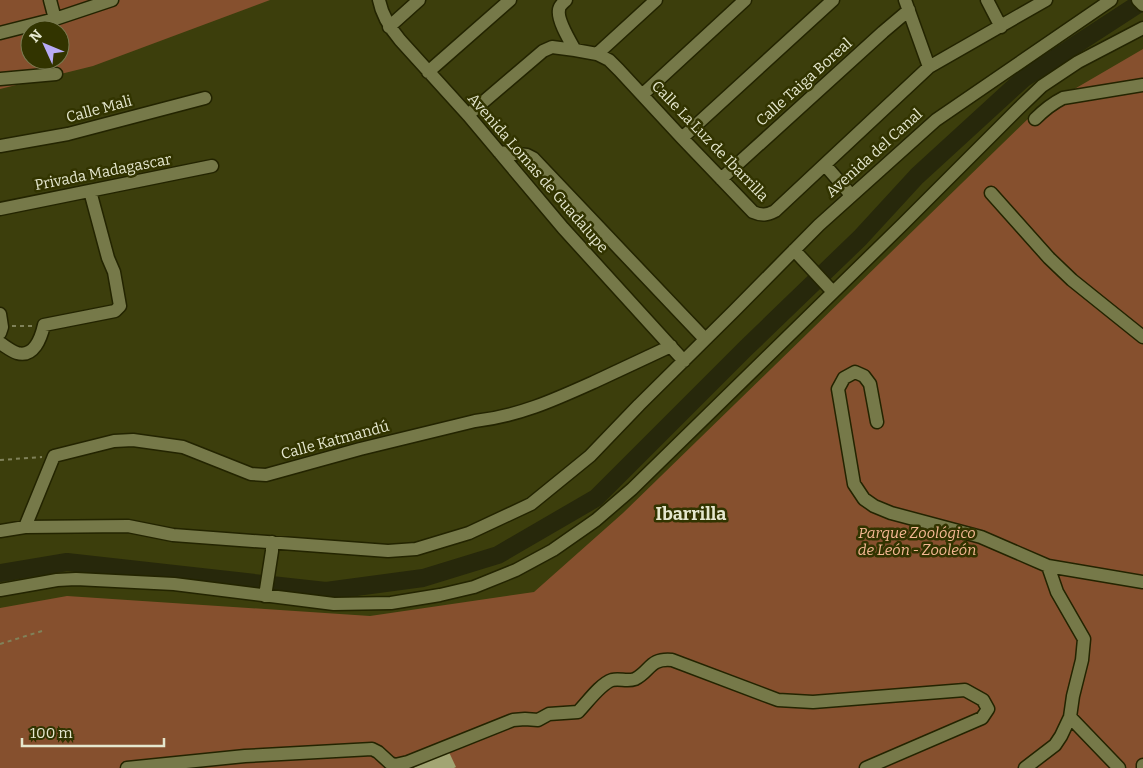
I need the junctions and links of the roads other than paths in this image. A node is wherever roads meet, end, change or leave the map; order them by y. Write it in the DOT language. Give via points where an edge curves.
graph roads {
  1 [pos="50,0"];
  2 [pos="112,0"];
  3 [pos="379,0"];
  4 [pos="419,0"];
  5 [pos="510,0"];
  6 [pos="566,0"];
  7 [pos="656,0"];
  8 [pos="745,0"];
  9 [pos="833,0"];
  10 [pos="987,0"];
  11 [pos="1111,0"];
  12 [pos="1138,0"];
  13 [pos="1040,1"];
  14 [pos="907,5"];
  15 [pos="1143,5"];
  16 [pos="56,19"];
  17 [pos="390,27"];
  18 [pos="1001,27"];
  19 [pos="1143,28"];
  20 [pos="0,33"];
  21 [pos="575,50"];
  22 [pos="597,54"];
  23 [pos="929,67"];
  24 [pos="428,72"];
  25 [pos="56,74"];
  26 [pos="0,79"];
  27 [pos="1143,86"];
  28 [pos="642,95"];
  29 [pos="205,98"];
  30 [pos="468,115"];
  31 [pos="1036,120"];
  32 [pos="682,138"];
  33 [pos="0,146"];
  34 [pos="499,152"];
  35 [pos="825,165"];
  36 [pos="212,166"];
  37 [pos="721,179"];
  38 [pos="90,191"];
  39 [pos="991,193"];
  40 [pos="851,195"];
  41 [pos="0,209"];
  42 [pos="794,250"];
  43 [pos="830,289"];
  44 [pos="1143,337"];
  45 [pos="705,340"];
  46 [pos="0,343"];
  47 [pos="670,346"];
  48 [pos="684,361"];
  49 [pos="877,422"];
  50 [pos="25,527"];
  51 [pos="0,531"];
  52 [pos="272,546"];
  53 [pos="1048,566"];
  54 [pos="1143,582"];
  55 [pos="0,590"];
  56 [pos="266,591"];
  57 [pos="1070,717"];
  58 [pos="127,768"];
  59 [pos="866,768"];
  60 [pos="1025,768"];
  61 [pos="1119,768"];
  1 -- 16 [label="street"];
  2 -- 16 [label="street"];
  3 -- 17 [label="street, Avenida Lomas de Guadalupe"];
  4 -- 17 [label="street"];
  5 -- 24 [label="street"];
  6 -- 21 [label="street" via="558,11"];
  7 -- 22 [label="street"];
  8 -- 28 [label="street"];
  9 -- 32 [label="street"];
  10 -- 18 [label="street"];
  11 -- 40 [label="street, Avenida del Canal" via="936,120"];
  12 -- 15 [label="street"];
  13 -- 18 [label="street, Calle La Luz de Ibarrilla"];
  14 -- 23 [label="street"];
  14 -- 37 [label="street, Calle Taiga Boreal" via="883,32"];
  16 -- 20 [label="street"];
  17 -- 24 [label="street, Avenida Lomas de Guadalupe"];
  18 -- 23 [label="street, Calle La Luz de Ibarrilla"];
  19 -- 43 [label="street" via="1078,62 1042,86"];
  21 -- 22 [label="street"];
  21 -- 30 [label="street" via="552,47 542,51"];
  22 -- 28 [label="street, Calle La Luz de Ibarrilla" via="609,60"];
  23 -- 35 [label="street, Calle La Luz de Ibarrilla"];
  24 -- 30 [label="street, Avenida Lomas de Guadalupe"];
  25 -- 26 [label="street"];
  27 -- 31 [label="street" via="1062,98 1046,108"];
  28 -- 32 [label="street, Calle La Luz de Ibarrilla"];
  29 -- 33 [label="street, Calle Mali" via="68,134"];
  30 -- 34 [label="street, Avenida Lomas de Guadalupe"];
  32 -- 37 [label="street, Calle La Luz de Ibarrilla"];
  34 -- 45 [label="street" via="533,158"];
  34 -- 47 [label="street, Avenida Lomas de Guadalupe"];
  35 -- 37 [label="street, Calle La Luz de Ibarrilla" via="767,215 752,212"];
  35 -- 40 [label="street"];
  36 -- 38 [label="street, Privada Madagascar"];
  38 -- 41 [label="street, Privada Madagascar"];
  38 -- 46 [label="street" via="114,272 120,306 115,311 44,325 41,340 24,354"];
  39 -- 44 [label="street" via="1072,280"];
  40 -- 42 [label="street, Avenida del Canal"];
  42 -- 43 [label="street"];
  42 -- 45 [label="street, Avenida del Canal"];
  43 -- 56 [label="street" via="632,489 596,520 553,550 474,587 391,603 334,604"];
  45 -- 48 [label="street, Avenida del Canal"];
  47 -- 48 [label="street, Avenida Lomas de Guadalupe"];
  47 -- 50 [label="street, Calle Katmandú" via="529,410 360,449 266,476 251,474 183,446 133,440 114,440 54,456"];
  48 -- 52 [label="street, Avenida del Canal" via="590,456 531,504 469,533 416,549 388,551"];
  49 -- 53 [label="street" via="870,384 864,376 855,372 844,378 838,389 839,399 854,484 864,499 891,513 981,538"];
  50 -- 51 [label="street, Avenida del Canal"];
  50 -- 52 [label="street, Avenida del Canal" via="128,526 173,535"];
  52 -- 56 [label="street"];
  53 -- 54 [label="street"];
  53 -- 57 [label="street" via="1057,592 1084,639"];
  55 -- 56 [label="street" via="76,580"];
  57 -- 60 [label="street" via="1055,745"];
  57 -- 61 [label="street"];
  58 -- 59 [label="street" via="245,756 372,749 395,765 513,720 538,720 550,714 578,712 606,683 614,679 636,678 662,659 778,700 813,702 965,690 983,700 988,709 982,718"];
}
